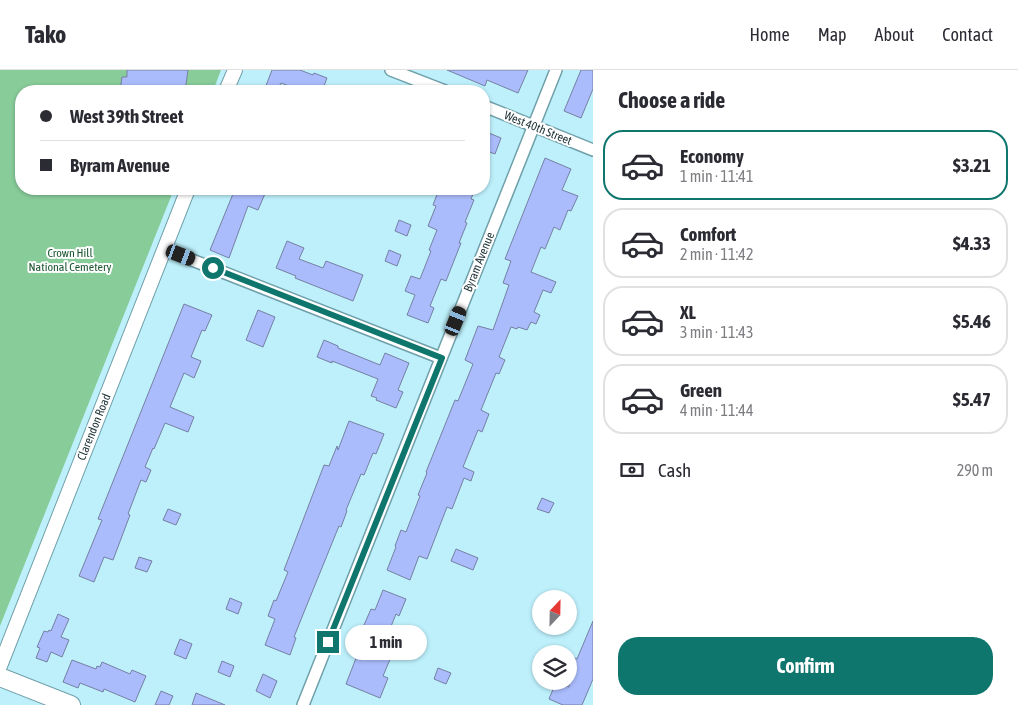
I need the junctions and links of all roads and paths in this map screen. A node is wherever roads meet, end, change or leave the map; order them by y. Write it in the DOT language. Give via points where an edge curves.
graph roads {
  1 [pos="235,70"];
  2 [pos="391,70"];
  3 [pos="556,70"];
  4 [pos="229,85"];
  5 [pos="430,85"];
  6 [pos="490,108"];
  7 [pos="534,126"];
  8 [pos="593,150"];
  9 [pos="186,195"];
  10 [pos="164,249"];
  11 [pos="442,358"];
  12 [pos="0,666"];
  13 [pos="0,677"];
  14 [pos="71,705"];
  15 [pos="304,705"];
  1 -- 4 [label="street"];
  2 -- 5 [label="street"];
  3 -- 7 [label="street, Byram Avenue"];
  6 -- 7 [label="street, West 40th Street"];
  7 -- 8 [label="street, West 40th Street"];
  7 -- 11 [label="street, Byram Avenue"];
  9 -- 10 [label="street, Clarendon Road"];
  10 -- 11 [label="street"];
  10 -- 12 [label="street, Clarendon Road"];
  11 -- 15 [label="street, Byram Avenue"];
  13 -- 14 [label="main road"];
}
